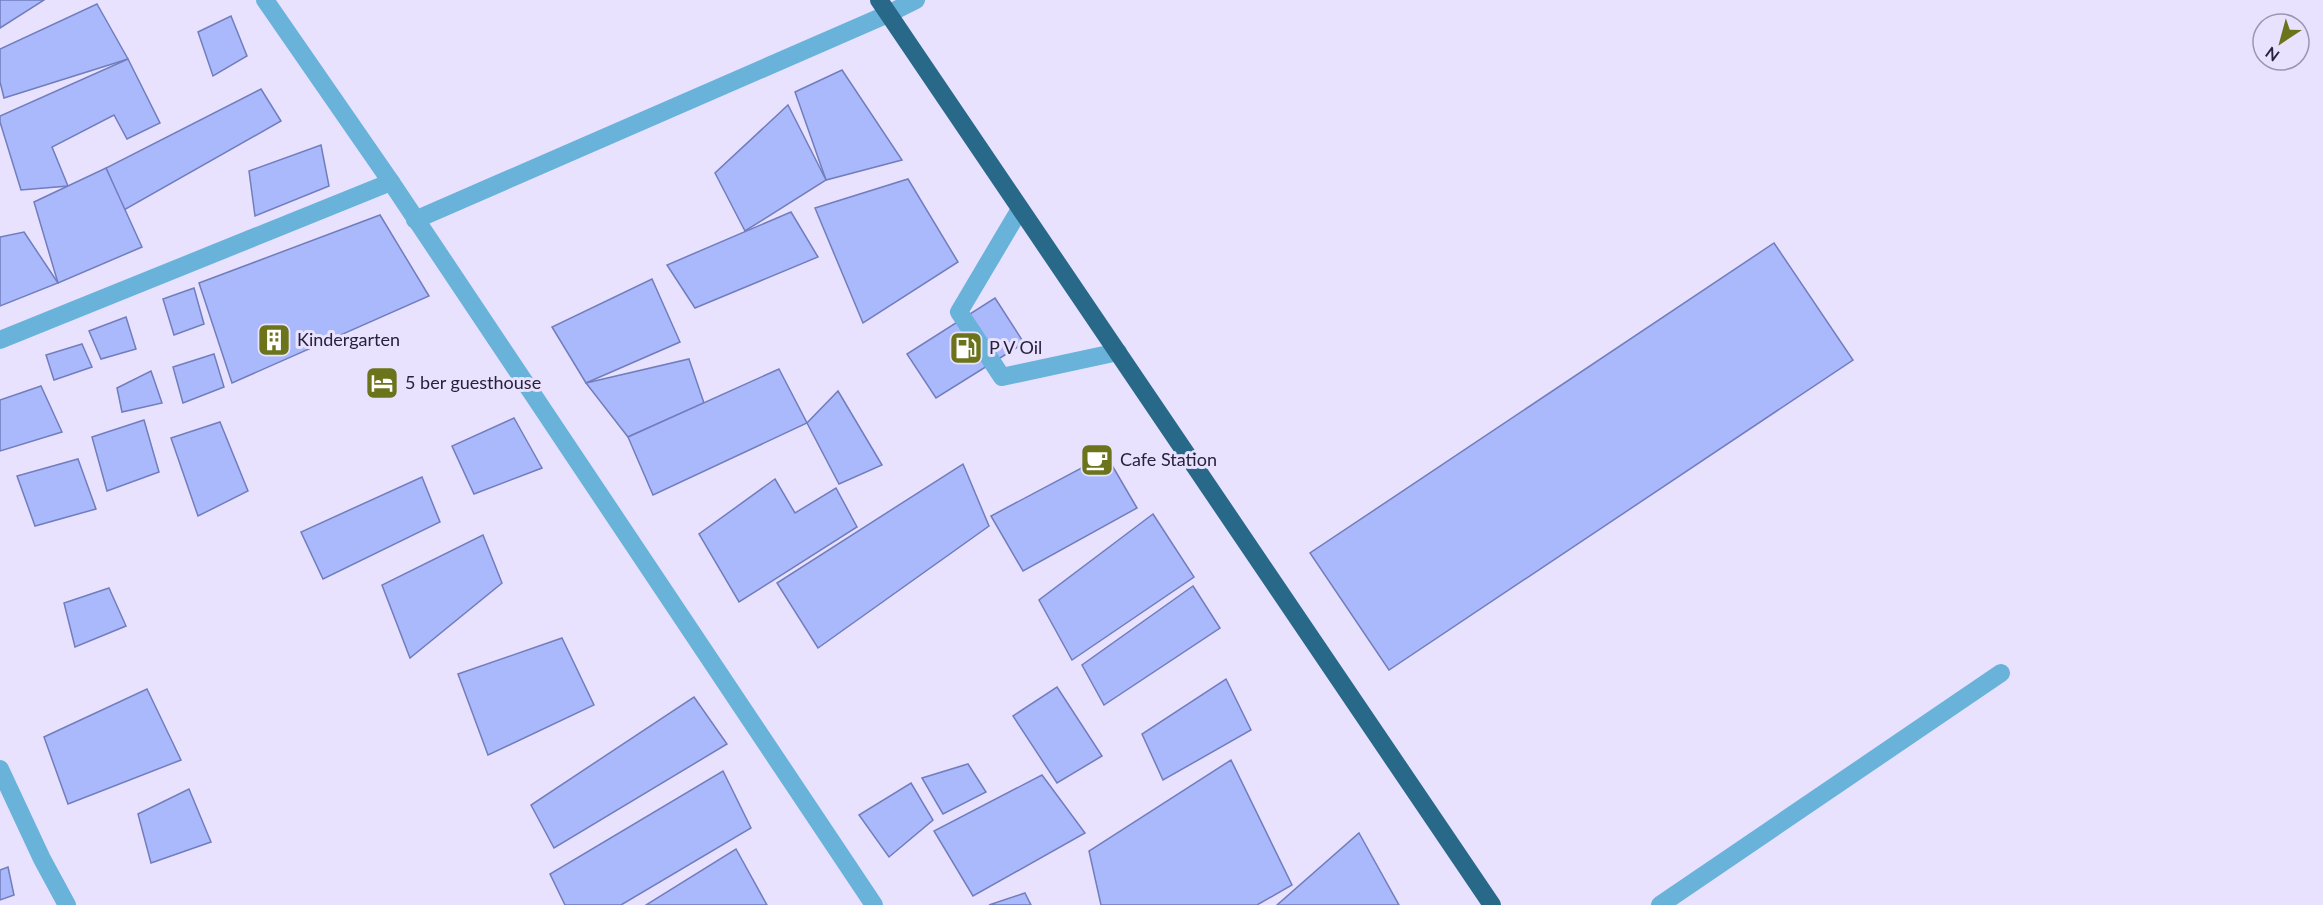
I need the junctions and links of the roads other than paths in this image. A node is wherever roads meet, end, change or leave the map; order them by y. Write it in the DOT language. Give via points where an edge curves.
graph roads {
  1 [pos="265,0"];
  2 [pos="916,0"];
  3 [pos="884,7"];
  4 [pos="391,182"];
  5 [pos="1020,209"];
  6 [pos="415,220"];
  7 [pos="0,340"];
  8 [pos="1118,352"];
  9 [pos="2001,673"];
  10 [pos="0,769"];
  11 [pos="67,905"];
  12 [pos="874,905"];
  13 [pos="1492,905"];
  14 [pos="1660,905"];
  1 -- 4 [label="street"];
  2 -- 3 [label="street"];
  3 -- 5 [label="highway"];
  3 -- 6 [label="street"];
  4 -- 6 [label="street"];
  4 -- 7 [label="street"];
  5 -- 8 [label="highway"];
  5 -- 8 [label="street" via="959,312 1002,377"];
  6 -- 12 [label="street"];
  8 -- 13 [label="highway"];
  9 -- 14 [label="street"];
  10 -- 11 [label="street"];
}
